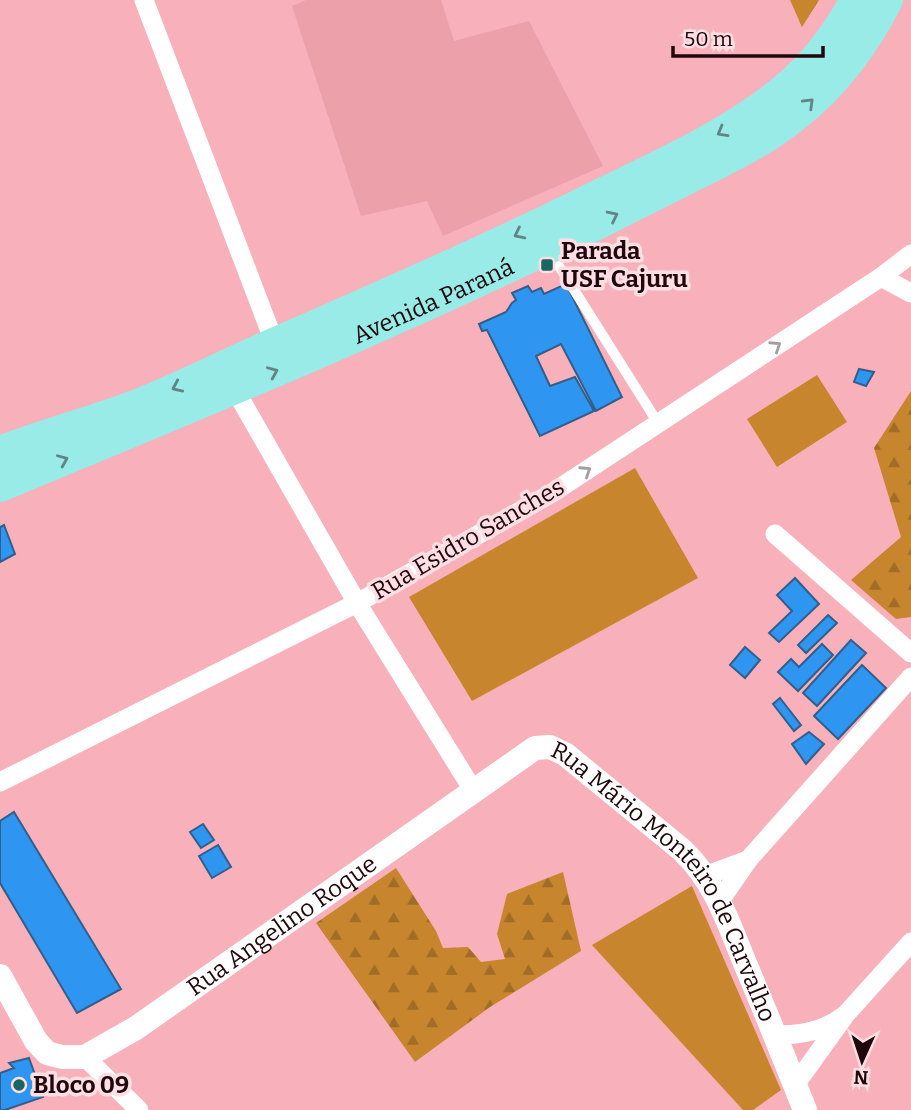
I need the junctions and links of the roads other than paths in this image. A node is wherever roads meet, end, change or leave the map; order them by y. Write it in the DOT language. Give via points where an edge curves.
graph roads {
  1 [pos="144,0"];
  2 [pos="856,0"];
  3 [pos="887,0"];
  4 [pos="911,254"];
  5 [pos="559,265"];
  6 [pos="881,277"];
  7 [pos="911,293"];
  8 [pos="275,344"];
  9 [pos="234,388"];
  10 [pos="658,423"];
  11 [pos="0,452"];
  12 [pos="0,486"];
  13 [pos="775,534"];
  14 [pos="357,603"];
  15 [pos="911,653"];
  16 [pos="911,677"];
  17 [pos="0,782"];
  18 [pos="474,790"];
  19 [pos="748,860"];
  20 [pos="705,876"];
  21 [pos="719,902"];
  22 [pos="911,942"];
  23 [pos="0,976"];
  24 [pos="846,1014"];
  25 [pos="776,1035"];
  26 [pos="85,1057"];
  27 [pos="795,1085"];
  28 [pos="139,1110"];
  29 [pos="805,1110"];
  1 -- 8 [label="street"];
  2 -- 8 [label="main road, Avenida Paraná, one-way" via="828,44 801,73 738,124 518,235"];
  9 -- 3 [label="main road, Avenida Paraná, one-way" via="548,248 765,138 797,114 844,67"];
  4 -- 6 [label="street, Rua Esidro Sanches"];
  5 -- 10 [label="lane"];
  6 -- 7 [label="street"];
  10 -- 6 [label="street, Rua Esidro Sanches, one-way"];
  8 -- 11 [label="main road, Avenida Paraná, one-way" via="144,402"];
  12 -- 9 [label="main road, Avenida Paraná, one-way"];
  9 -- 14 [label="street"];
  14 -- 10 [label="street, Rua Esidro Sanches, one-way" via="552,493"];
  13 -- 15 [label="street"];
  14 -- 17 [label="street, Rua Esidro Sanches"];
  14 -- 18 [label="street"];
  16 -- 19 [label="street"];
  18 -- 20 [label="street, Rua Mário Monteiro de Carvalho" via="534,748 550,747 565,754 682,850"];
  18 -- 26 [label="street, Rua Angelino Roque" via="136,1028"];
  19 -- 20 [label="street"];
  19 -- 21 [label="street"];
  20 -- 21 [label="street, Rua Mário Monteiro de Carvalho"];
  21 -- 25 [label="street, Rua Mário Monteiro de Carvalho"];
  22 -- 24 [label="street"];
  23 -- 26 [label="street" via="47,1053"];
  24 -- 25 [label="street" via="816,1030"];
  24 -- 27 [label="street"];
  25 -- 27 [label="street, Rua Mário Monteiro de Carvalho"];
  26 -- 28 [label="street"];
  27 -- 29 [label="street, Rua Mário Monteiro de Carvalho"];
}
